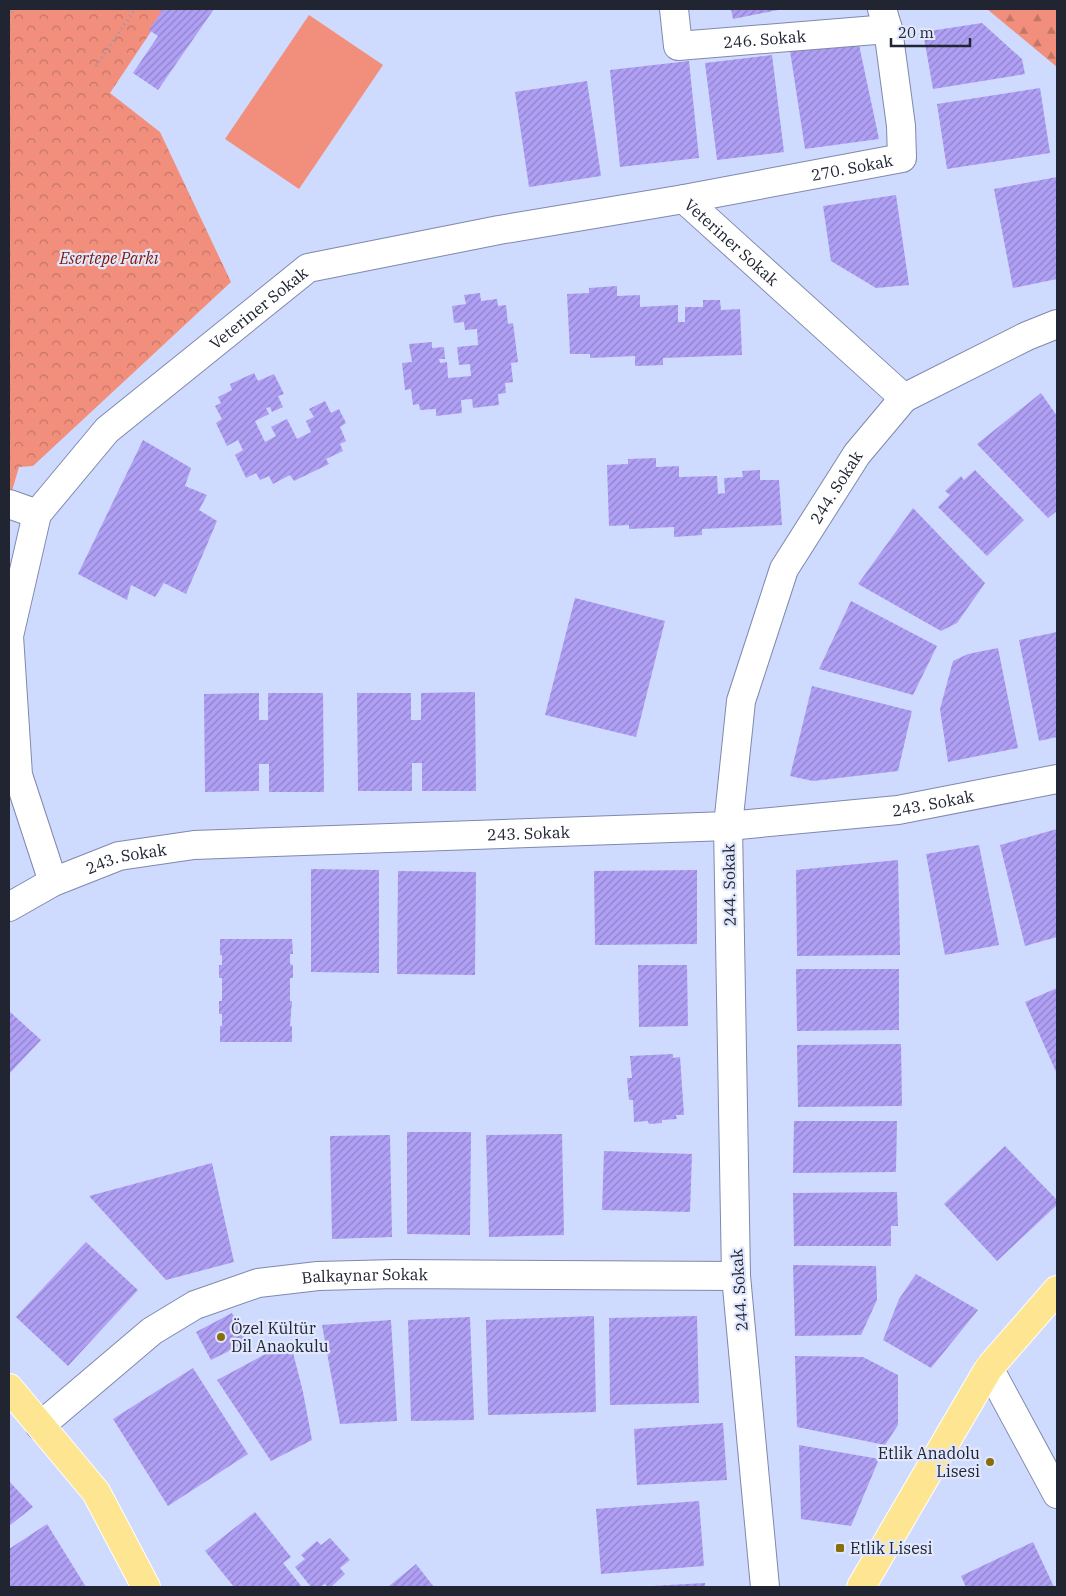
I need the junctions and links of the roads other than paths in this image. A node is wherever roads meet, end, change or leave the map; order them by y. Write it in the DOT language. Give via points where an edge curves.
graph roads {
  1 [pos="674,9"];
  2 [pos="885,19"];
  3 [pos="684,199"];
  4 [pos="1057,324"];
  5 [pos="904,398"];
  6 [pos="9,504"];
  7 [pos="37,514"];
  8 [pos="1057,779"];
  9 [pos="728,826"];
  10 [pos="53,882"];
  11 [pos="9,907"];
  12 [pos="736,1276"];
  13 [pos="1057,1290"];
  14 [pos="989,1368"];
  15 [pos="9,1388"];
  16 [pos="40,1426"];
  17 [pos="1057,1494"];
  18 [pos="146,1587"];
  19 [pos="765,1587"];
  20 [pos="861,1587"];
  1 -- 2 [label="street, 246. Sokak" via="678,46"];
  2 -- 3 [label="street, 270. Sokak" via="901,126 902,158"];
  3 -- 5 [label="street, Veteriner Sokak"];
  3 -- 7 [label="street, Veteriner Sokak" via="499,230 308,268 107,430"];
  4 -- 5 [label="street, 244. Sokak"];
  5 -- 9 [label="street, 244. Sokak" via="857,454 784,569 742,701"];
  6 -- 7 [label="street"];
  7 -- 10 [label="street, Veteriner Sokak" via="9,636 18,775"];
  8 -- 9 [label="street, 243. Sokak" via="898,810"];
  9 -- 10 [label="street, 243. Sokak" via="194,845 119,856"];
  9 -- 12 [label="street, 244. Sokak"];
  10 -- 11 [label="street, 243. Sokak"];
  12 -- 16 [label="street, Balkaynar Sokak" via="396,1274 318,1276 258,1284 195,1306 152,1331"];
  12 -- 19 [label="street, 244. Sokak"];
  13 -- 14 [label="main road"];
  14 -- 17 [label="street"];
  14 -- 20 [label="main road"];
  15 -- 16 [label="main road"];
  16 -- 18 [label="main road" via="96,1492"];
}
